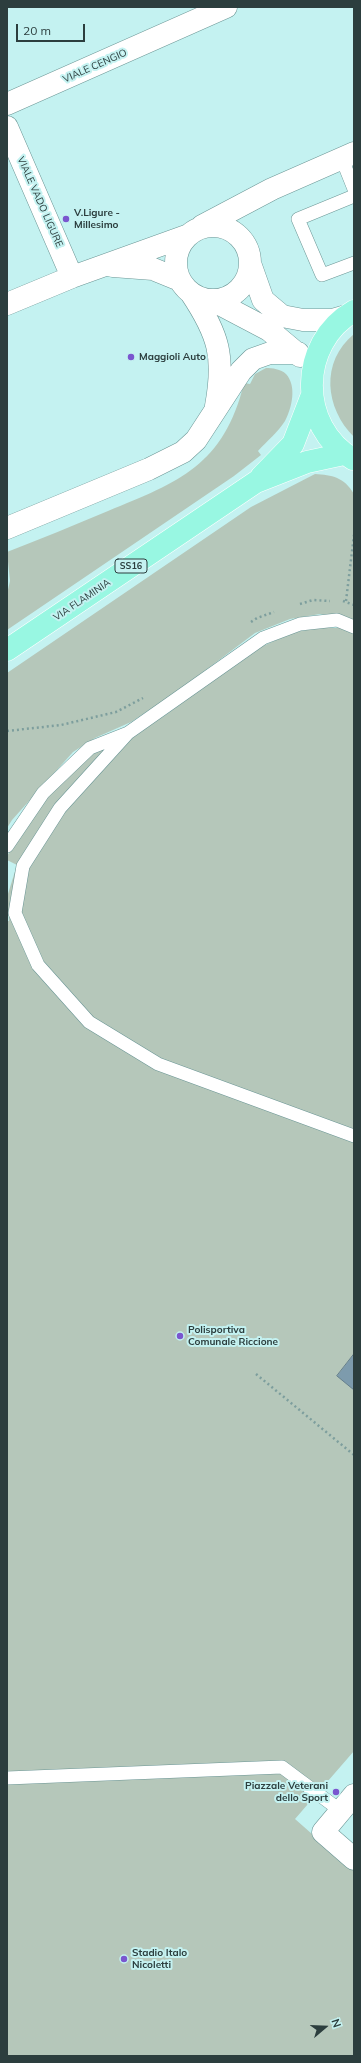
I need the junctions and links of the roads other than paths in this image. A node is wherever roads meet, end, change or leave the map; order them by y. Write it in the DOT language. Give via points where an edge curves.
graph roads {
  1 [pos="226,7"];
  2 [pos="7,104"];
  3 [pos="7,127"];
  4 [pos="348,156"];
  5 [pos="272,189"];
  6 [pos="354,190"];
  7 [pos="354,196"];
  8 [pos="193,232"];
  9 [pos="244,241"];
  10 [pos="354,263"];
  11 [pos="101,266"];
  12 [pos="251,266"];
  13 [pos="72,277"];
  14 [pos="186,286"];
  15 [pos="212,300"];
  16 [pos="7,304"];
  17 [pos="350,314"];
  18 [pos="298,353"];
  19 [pos="312,373"];
  20 [pos="312,395"];
  21 [pos="215,412"];
  22 [pos="349,457"];
  23 [pos="256,482"];
  24 [pos="7,528"];
  25 [pos="354,627"];
  26 [pos="7,650"];
  27 [pos="128,733"];
  28 [pos="7,846"];
  29 [pos="354,1136"];
  30 [pos="7,1778"];
  31 [pos="350,1800"];
  32 [pos="354,1859"];
  1 -- 2 [label="street, VIALE CENGIO"];
  3 -- 13 [label="street, VIALE VADO LIGURE"];
  4 -- 5 [label="street"];
  4 -- 6 [label="lane"];
  5 -- 8 [label="street"];
  5 -- 9 [label="street" via="248,216"];
  7 -- 10 [label="lane" via="298,219 322,275"];
  8 -- 9 [label="street" via="212,225 224,227 235,232"];
  8 -- 11 [label="street"];
  8 -- 14 [label="street" via="180,246 176,257 176,269"];
  9 -- 12 [label="street"];
  11 -- 13 [label="street"];
  11 -- 14 [label="street" via="153,269"];
  12 -- 15 [label="street" via="242,287 234,294"];
  12 -- 17 [label="street" via="263,300 282,316 303,320 332,320"];
  13 -- 16 [label="street"];
  14 -- 15 [label="street" via="201,298"];
  14 -- 21 [label="street" via="208,318 220,355 221,374"];
  15 -- 18 [label="street" via="269,330"];
  17 -- 19 [label="main road, SS16" via="329,332 318,351"];
  18 -- 19 [label="street"];
  18 -- 21 [label="street" via="270,353 253,359 241,371"];
  19 -- 20 [label="main road, SS16"];
  20 -- 22 [label="main road, SS16" via="317,418 328,437"];
  20 -- 23 [label="main road, VIA FLAMINIA / SS16" via="293,444"];
  21 -- 24 [label="street" via="196,440 183,452 150,469"];
  22 -- 23 [label="main road, VIA FLAMINIA / SS16" via="306,462"];
  23 -- 26 [label="main road, VIA FLAMINIA / SS16"];
  25 -- 27 [label="lane" via="337,620 300,624 262,638"];
  27 -- 28 [label="lane" via="90,748 63,773 43,793"];
  27 -- 29 [label="lane" via="60,808 23,866 14,913 38,966 89,1022 158,1064"];
  30 -- 31 [label="lane" via="282,1767"];
  31 -- 32 [label="street" via="323,1832"];
}
